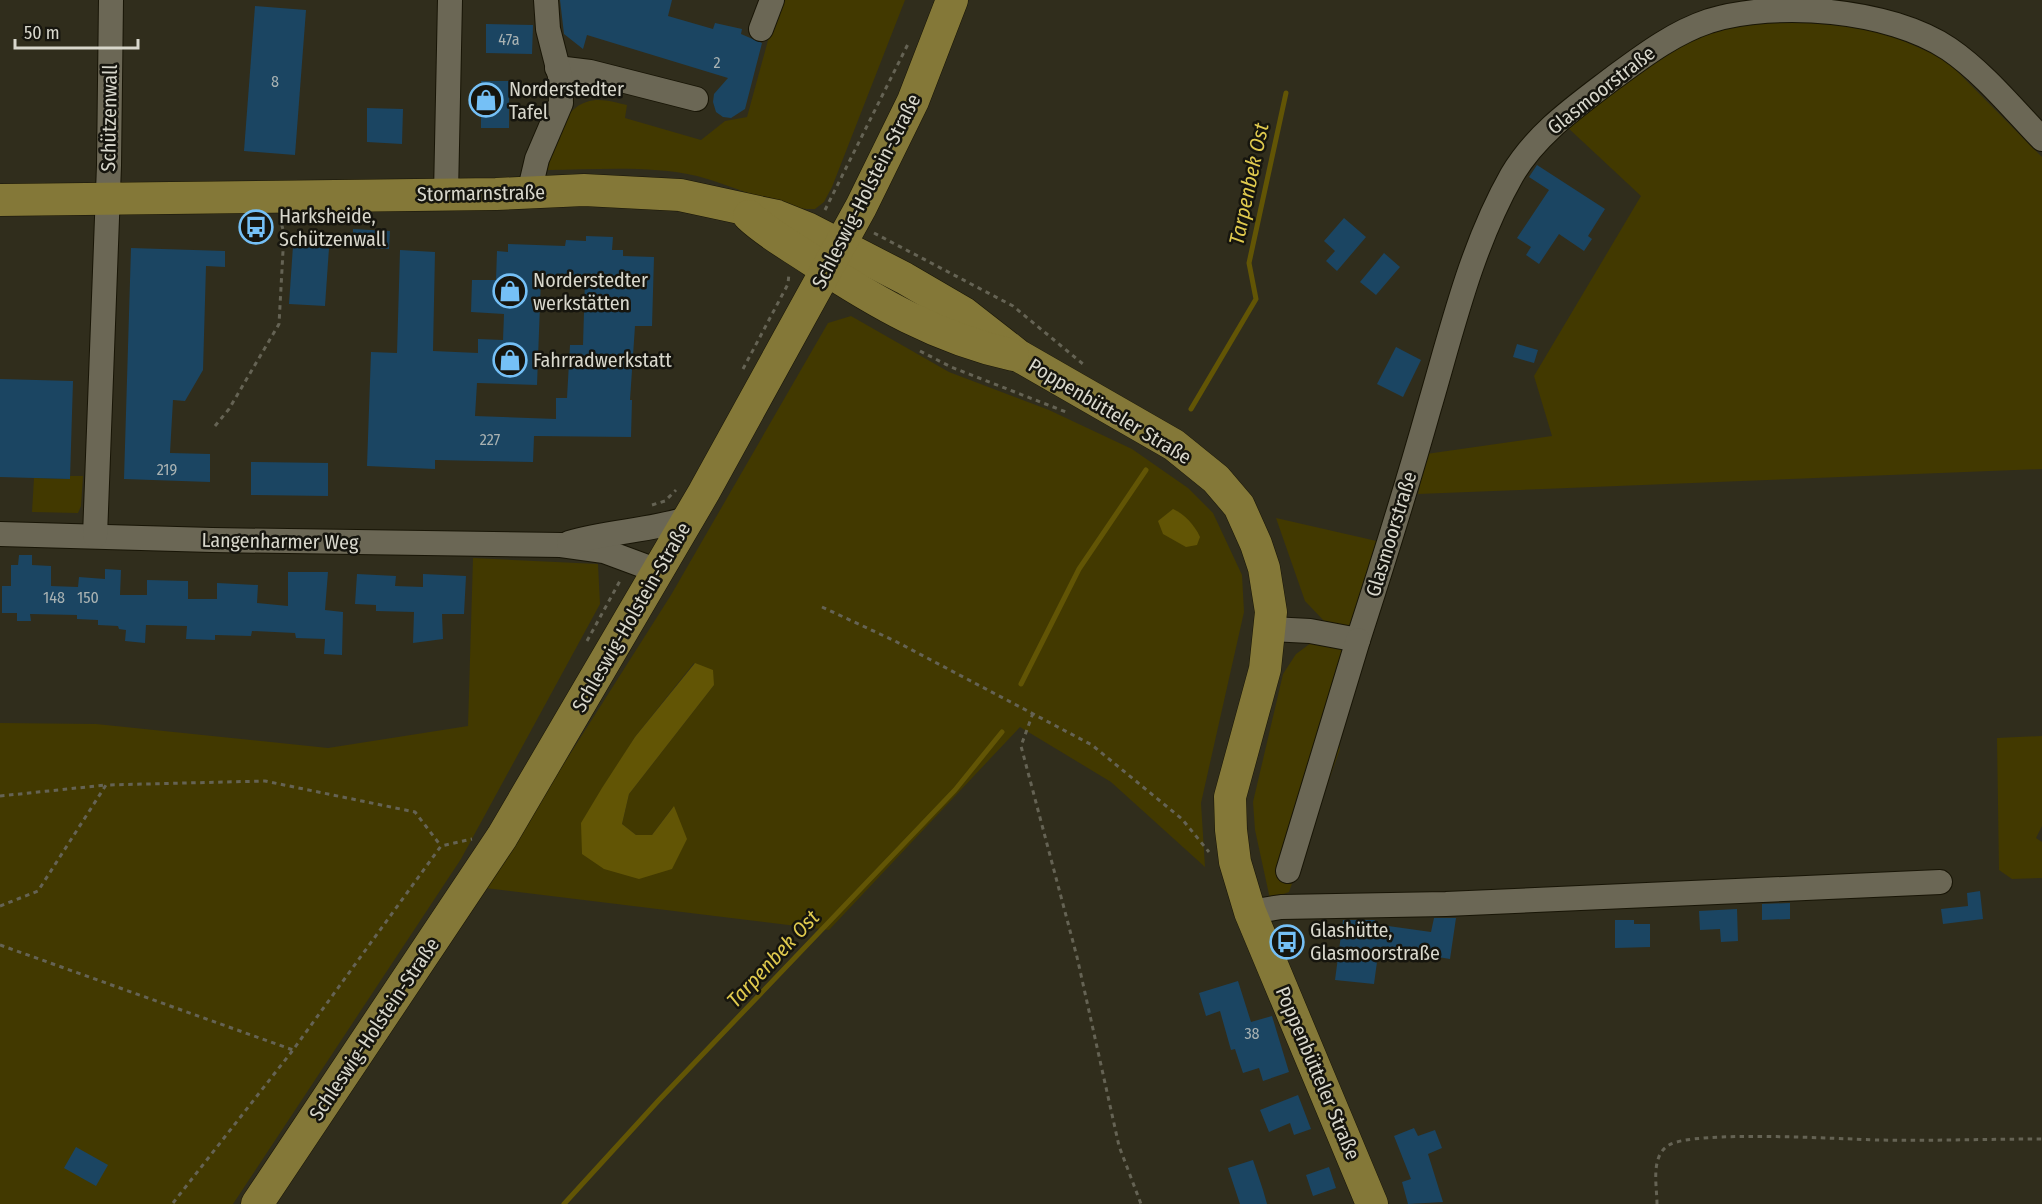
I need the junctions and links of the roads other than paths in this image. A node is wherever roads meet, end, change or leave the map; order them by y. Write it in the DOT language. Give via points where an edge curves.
graph roads {
  1 [pos="111,0"];
  2 [pos="450,0"];
  3 [pos="546,0"];
  4 [pos="772,0"];
  5 [pos="952,0"];
  6 [pos="761,28"];
  7 [pos="557,68"];
  8 [pos="696,99"];
  9 [pos="2042,140"];
  10 [pos="529,193"];
  11 [pos="446,194"];
  12 [pos="0,200"];
  13 [pos="107,200"];
  14 [pos="828,269"];
  15 [pos="689,518"];
  16 [pos="0,534"];
  17 [pos="94,536"];
  18 [pos="561,545"];
  19 [pos="658,571"];
  20 [pos="1271,629"];
  21 [pos="1358,640"];
  22 [pos="1288,871"];
  23 [pos="1940,882"];
  24 [pos="1251,912"];
  25 [pos="257,1204"];
  26 [pos="1372,1204"];
  1 -- 13 [label="street, Schützenwall"];
  2 -- 11 [label="street"];
  3 -- 7 [label="street"];
  4 -- 6 [label="street"];
  5 -- 14 [label="main road, Schleswig-Holstein-Straße" via="913,101"];
  7 -- 8 [label="street" via="590,72"];
  7 -- 10 [label="street" via="561,103 537,159"];
  9 -- 21 [label="street, Glasmoorstraße" via="1971,66 1948,48 1877,19 1832,12 1753,12 1710,21 1650,50 1536,141 1512,175 1480,240"];
  10 -- 11 [label="main road, Stormarnstraße"];
  10 -- 14 [label="main road, Stormarnstraße" via="616,190 680,195 765,213 797,250"];
  11 -- 13 [label="main road, Stormarnstraße"];
  12 -- 13 [label="main road, Stormarnstraße"];
  13 -- 17 [label="street, Schützenwall"];
  14 -- 15 [label="main road, Schleswig-Holstein-Straße"];
  14 -- 20 [label="main road, Poppenbütteler Straße" via="891,271 964,313 1019,356 1174,445 1228,491 1239,506 1256,544 1270,595"];
  15 -- 18 [label="street, Langenharmer Weg"];
  15 -- 19 [label="main road, Schleswig-Holstein-Straße"];
  16 -- 17 [label="street, Langenharmer Weg"];
  17 -- 18 [label="street, Langenharmer Weg"];
  18 -- 19 [label="street, Langenharmer Weg" via="604,551"];
  19 -- 25 [label="main road, Schleswig-Holstein-Straße" via="502,837"];
  20 -- 21 [label="street"];
  20 -- 24 [label="main road, Poppenbütteler Straße" via="1265,669 1230,797 1235,862"];
  21 -- 22 [label="street, Glasmoorstraße"];
  23 -- 24 [label="street" via="1446,904 1281,907"];
  24 -- 26 [label="main road, Poppenbütteler Straße"];
}
